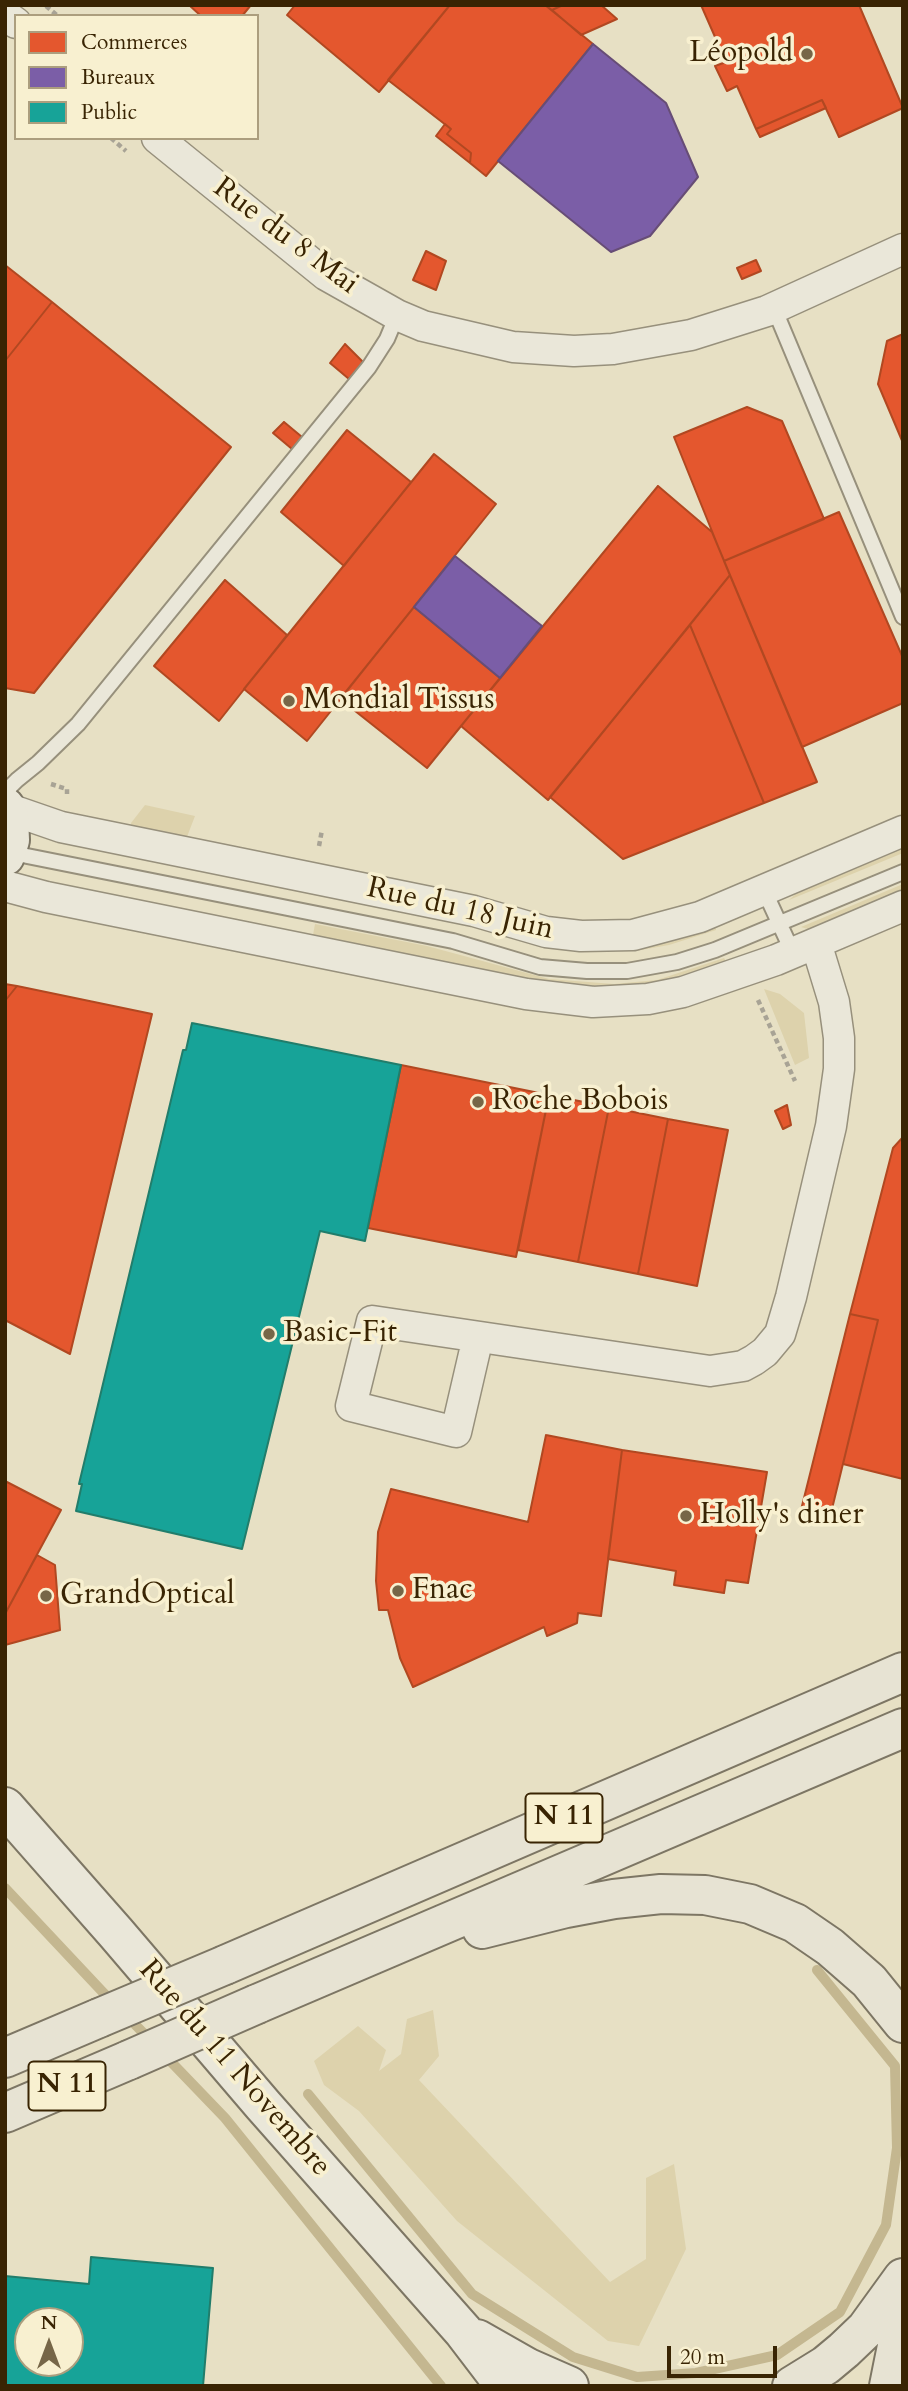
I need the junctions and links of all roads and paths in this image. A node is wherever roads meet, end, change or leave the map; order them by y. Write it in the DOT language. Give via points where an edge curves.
graph roads {
  1 [pos="160,140"];
  2 [pos="903,249"];
  3 [pos="774,308"];
  4 [pos="397,315"];
  5 [pos="903,617"];
  6 [pos="27,772"];
  7 [pos="5,775"];
  8 [pos="5,799"];
  9 [pos="6,807"];
  10 [pos="903,831"];
  11 [pos="6,862"];
  12 [pos="903,872"];
  13 [pos="764,890"];
  14 [pos="903,906"];
  15 [pos="780,925"];
  16 [pos="804,948"];
  17 [pos="478,1337"];
  18 [pos="903,1672"];
  19 [pos="903,1728"];
  20 [pos="5,1807"];
  21 [pos="365,1958"];
  22 [pos="903,2023"];
  23 [pos="5,2058"];
  24 [pos="5,2113"];
  25 [pos="903,2278"];
  26 [pos="903,2316"];
  27 [pos="463,2331"];
  28 [pos="505,2386"];
  29 [pos="569,2386"];
  30 [pos="792,2386"];
  31 [pos="889,2386"];
  1 -- 4 [label="street, Rue du 8 Mai" via="326,275"];
  2 -- 3 [label="street, Rue du 8 Mai"];
  3 -- 4 [label="street, Rue du 8 Mai" via="691,335 574,351 503,345 423,326"];
  3 -- 5 [label="lane"];
  4 -- 6 [label="lane" via="369,367 78,724"];
  6 -- 7 [label="lane"];
  6 -- 8 [label="lane" via="10,787"];
  9 -- 11 [label="street" via="10,840"];
  9 -- 13 [label="street, Rue du 18 Juin" via="61,827 582,936 644,933 700,917"];
  10 -- 13 [label="street, Rue du 18 Juin"];
  11 -- 15 [label="lane" via="453,941 540,967 587,971 627,971 677,962"];
  11 -- 16 [label="street" via="46,897 570,1000 637,1000 683,992"];
  12 -- 15 [label="lane"];
  13 -- 15 [label="lane"];
  14 -- 16 [label="street"];
  15 -- 16 [label="lane"];
  16 -- 17 [label="street" via="834,1002 839,1069 831,1126 791,1297 780,1334 765,1352 743,1366 710,1371"];
  17 -- 17 [label="street" via="372,1321 351,1406 456,1432"];
  18 -- 23 [label="highway, N 11, bridge"];
  19 -- 21 [label="highway, N 11"];
  20 -- 27 [label="street, Rue du 11 Novembre"];
  21 -- 22 [label="highway" via="578,1906 661,1894 705,1895 750,1904 796,1923 869,1981"];
  21 -- 24 [label="highway, N 11, bridge"];
  25 -- 30 [label="highway" via="866,2329"];
  26 -- 31 [label="highway"];
  27 -- 28 [label="street"];
  27 -- 29 [label="street"];
}
